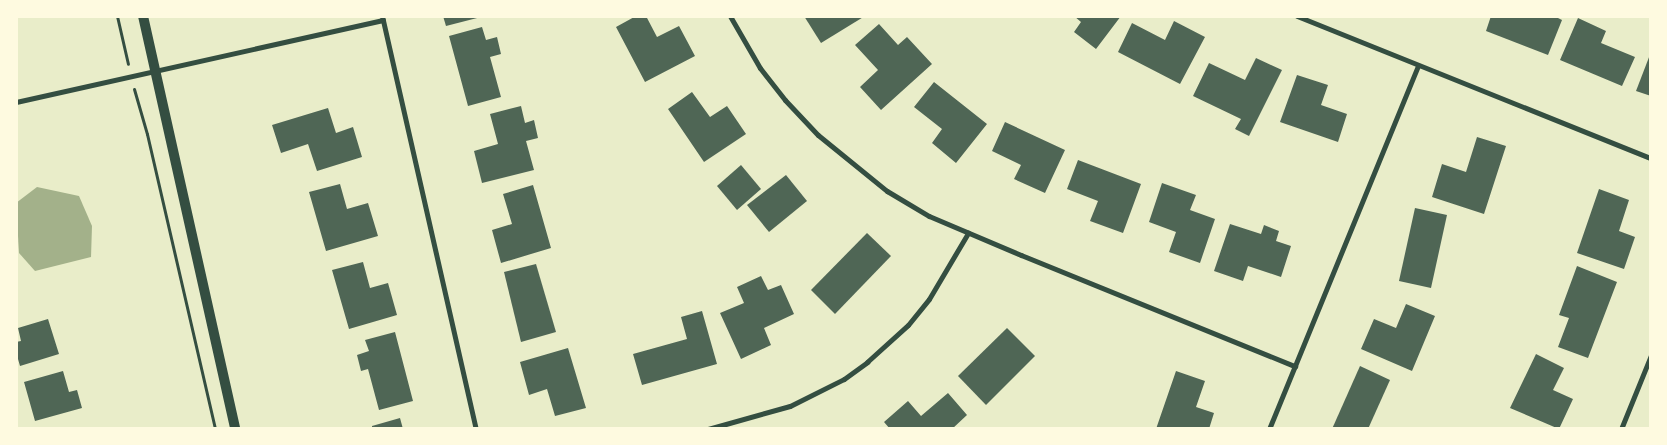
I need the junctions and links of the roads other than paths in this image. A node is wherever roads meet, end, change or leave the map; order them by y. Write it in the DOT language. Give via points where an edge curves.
graph roads {
  1 [pos="142,16"];
  2 [pos="730,16"];
  3 [pos="1297,16"];
  4 [pos="382,18"];
  5 [pos="1418,65"];
  6 [pos="155,71"];
  7 [pos="16,102"];
  8 [pos="1651,158"];
  9 [pos="968,233"];
  10 [pos="1651,355"];
  11 [pos="1295,366"];
  12 [pos="235,429"];
  13 [pos="476,429"];
  14 [pos="708,429"];
  15 [pos="1269,429"];
  16 [pos="1621,429"];
  1 -- 6 [label="main road"];
  2 -- 9 [label="street" via="760,68 818,135 887,191"];
  3 -- 5 [label="street"];
  4 -- 6 [label="street"];
  4 -- 13 [label="street"];
  5 -- 8 [label="street"];
  5 -- 11 [label="street"];
  6 -- 7 [label="street"];
  6 -- 12 [label="main road"];
  9 -- 11 [label="street"];
  9 -- 14 [label="street" via="929,299 908,325 867,362 820,392 790,406"];
  10 -- 16 [label="street"];
  11 -- 15 [label="street"];
}
